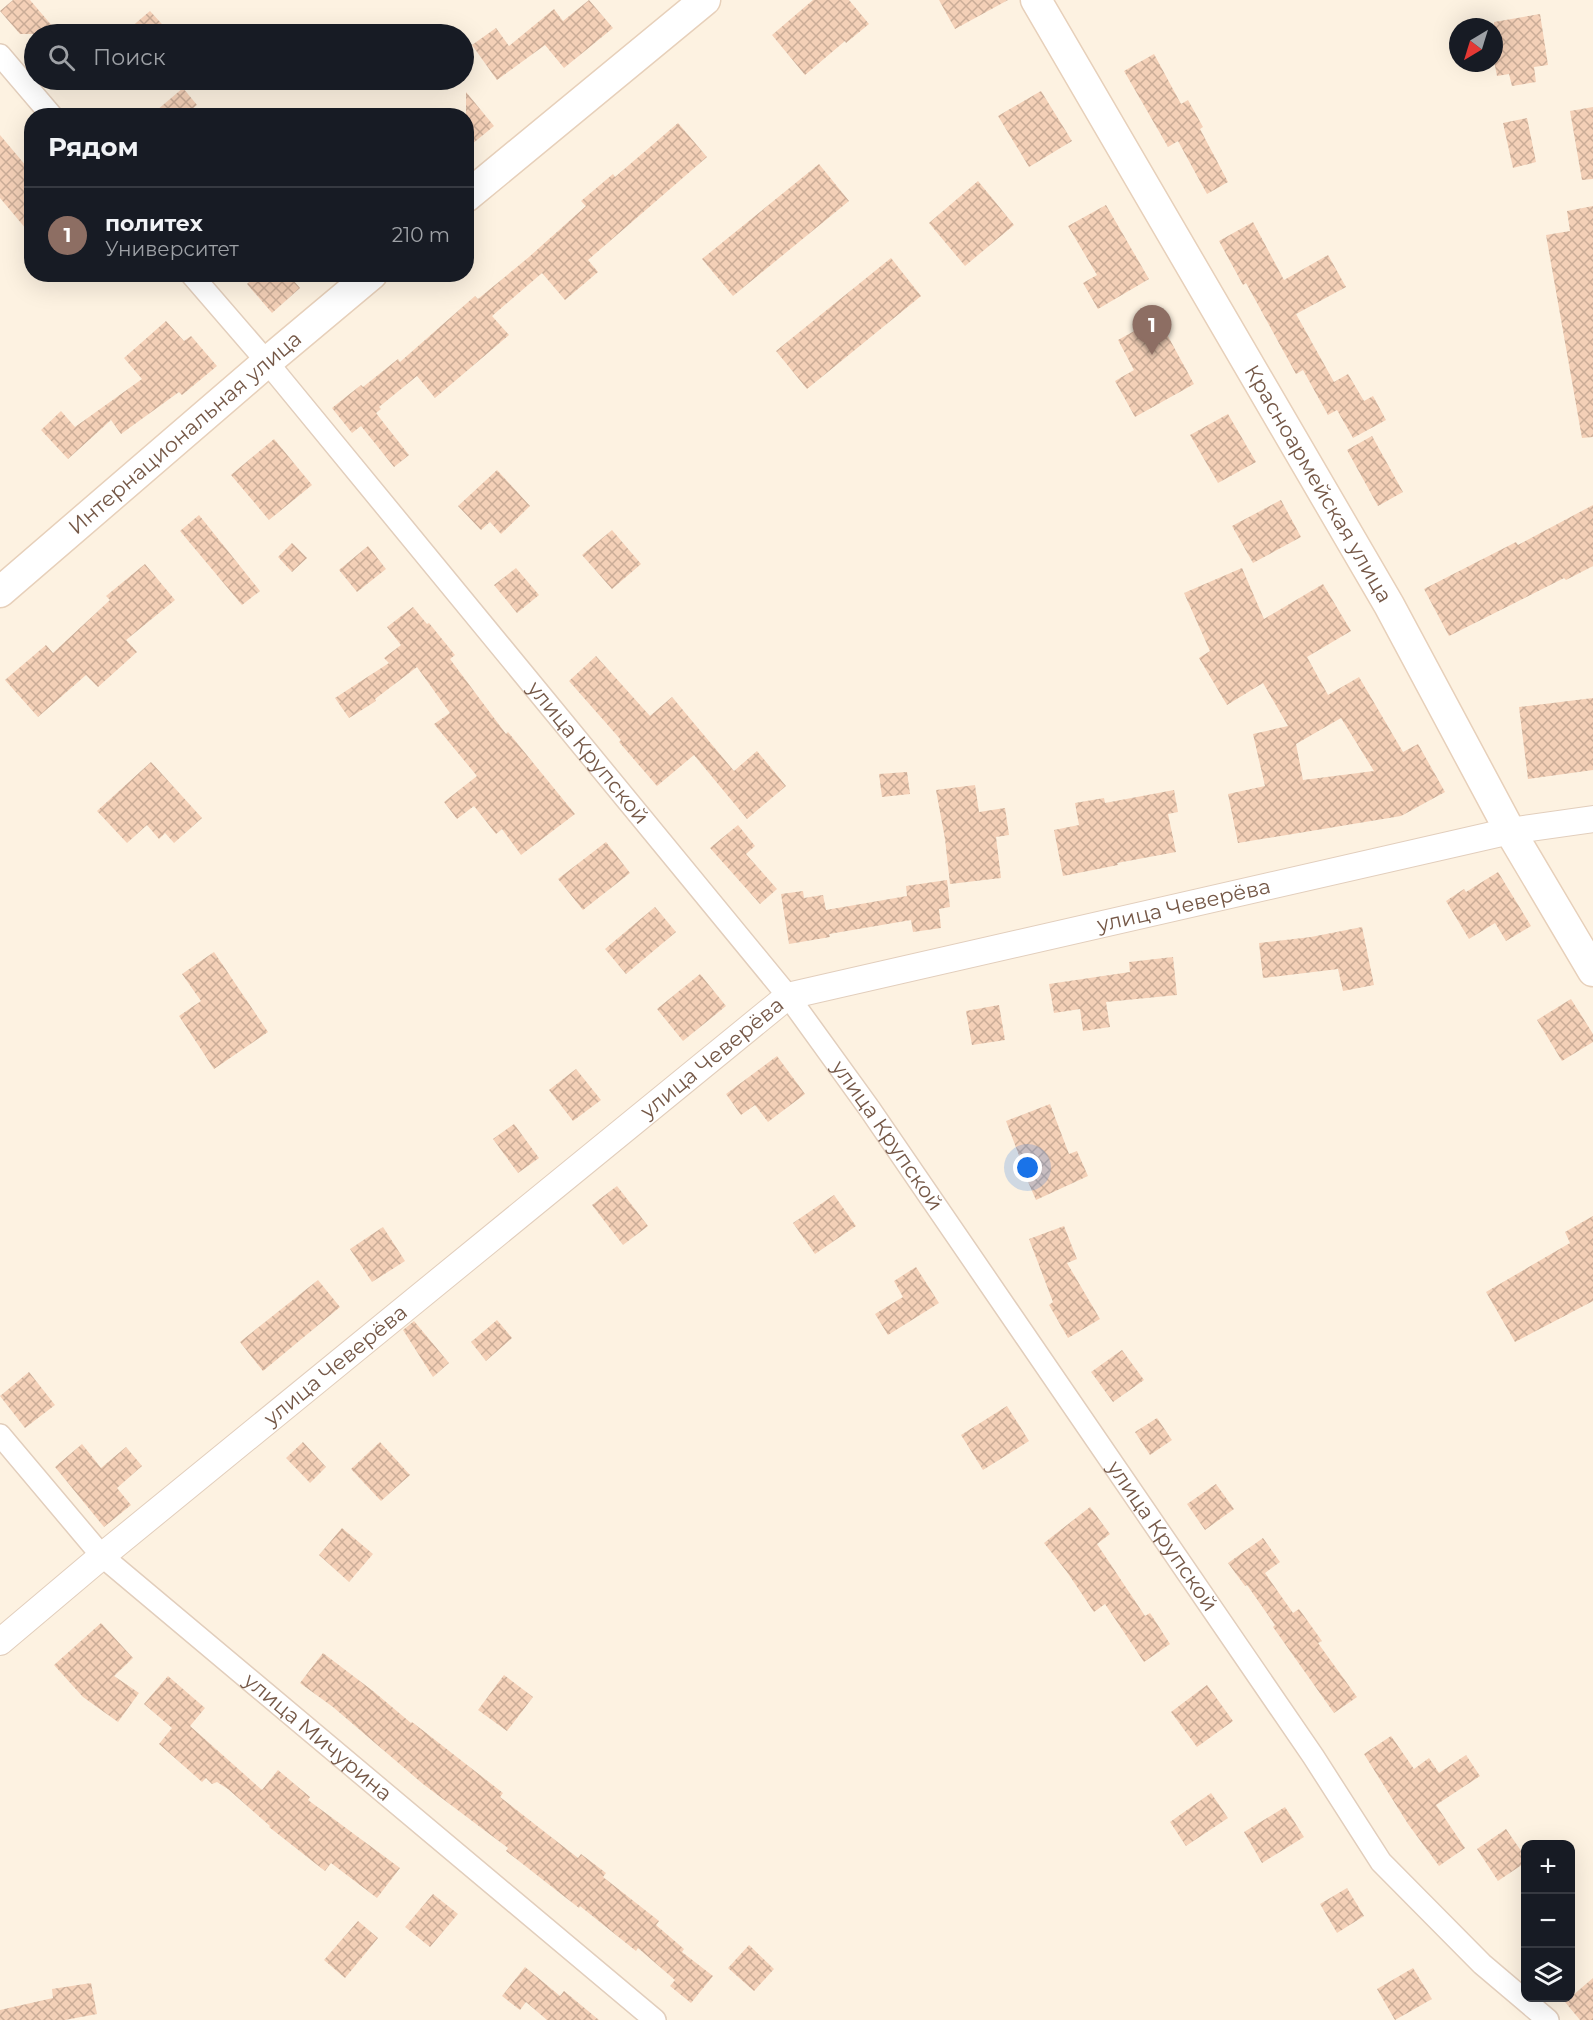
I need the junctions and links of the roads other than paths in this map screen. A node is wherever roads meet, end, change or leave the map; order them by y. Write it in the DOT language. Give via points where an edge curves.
graph roads {
  1 [pos="705,0"];
  2 [pos="1036,0"];
  3 [pos="0,55"];
  4 [pos="24,83"];
  5 [pos="30,90"];
  6 [pos="45,108"];
  7 [pos="474,190"];
  8 [pos="197,282"];
  9 [pos="362,282"];
  10 [pos="267,362"];
  11 [pos="0,592"];
  12 [pos="1593,819"];
  13 [pos="1510,831"];
  14 [pos="1593,971"];
  15 [pos="789,996"];
  16 [pos="0,1435"];
  17 [pos="102,1556"];
  18 [pos="0,1642"];
  19 [pos="655,2020"];
  20 [pos="1548,2020"];
  1 -- 7 [label="main road"];
  2 -- 13 [label="main road, Красноармейская улица" via="1389,605"];
  3 -- 4 [label="street"];
  5 -- 6 [label="street"];
  8 -- 10 [label="street, улица Крупской"];
  9 -- 10 [label="main road, Интернациональная улица"];
  10 -- 11 [label="main road, Интернациональная улица"];
  10 -- 15 [label="street, улица Крупской"];
  12 -- 13 [label="street, улица Чеверёва"];
  13 -- 14 [label="main road, Красноармейская улица"];
  13 -- 15 [label="street, улица Чеверёва"];
  15 -- 17 [label="street, улица Чеверёва"];
  15 -- 20 [label="street, улица Крупской" via="1313,1756 1381,1862 1482,1964"];
  16 -- 17 [label="street, улица Мичурина"];
  17 -- 18 [label="street, улица Чеверёва"];
  17 -- 19 [label="street, улица Мичурина"];
}
